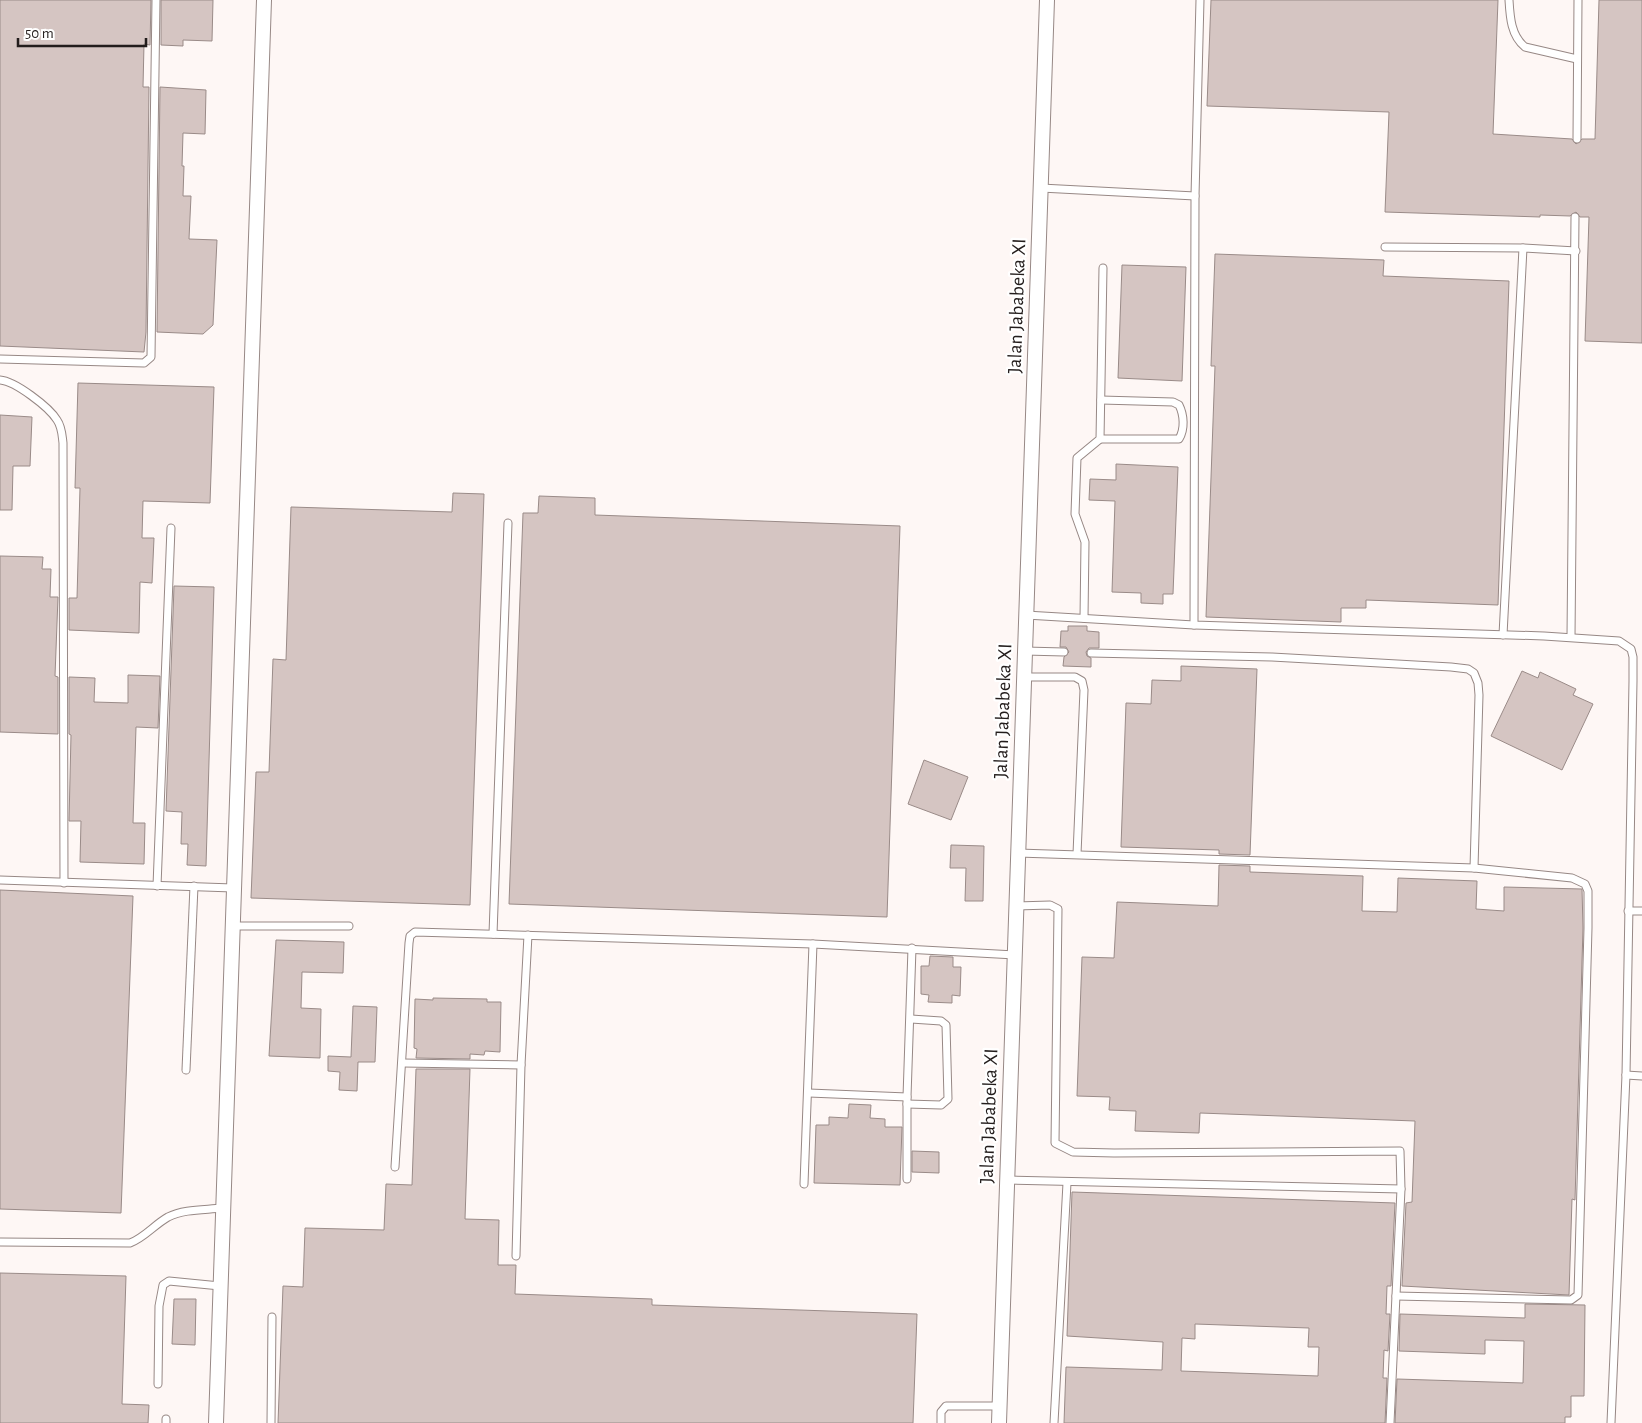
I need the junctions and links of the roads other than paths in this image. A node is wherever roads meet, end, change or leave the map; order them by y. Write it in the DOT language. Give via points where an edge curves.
graph roads {
  1 [pos="156,0"];
  2 [pos="264,0"];
  3 [pos="1047,0"];
  4 [pos="1200,0"];
  5 [pos="1509,0"];
  6 [pos="1578,0"];
  7 [pos="1577,59"];
  8 [pos="1577,139"];
  9 [pos="1041,188"];
  10 [pos="1194,196"];
  11 [pos="1575,217"];
  12 [pos="1385,247"];
  13 [pos="1523,248"];
  14 [pos="1576,251"];
  15 [pos="1103,268"];
  16 [pos="0,359"];
  17 [pos="0,380"];
  18 [pos="1101,400"];
  19 [pos="1100,439"];
  20 [pos="508,523"];
  21 [pos="172,528"];
  22 [pos="1026,615"];
  23 [pos="1084,618"];
  24 [pos="1194,625"];
  25 [pos="1503,635"];
  26 [pos="1571,638"];
  27 [pos="1025,651"];
  28 [pos="1064,652"];
  29 [pos="1091,653"];
  30 [pos="1024,677"];
  31 [pos="1018,853"];
  32 [pos="1077,854"];
  33 [pos="1474,868"];
  34 [pos="0,880"];
  35 [pos="64,883"];
  36 [pos="157,886"];
  37 [pos="194,886"];
  38 [pos="233,888"];
  39 [pos="1016,906"];
  40 [pos="1628,911"];
  41 [pos="1642,911"];
  42 [pos="232,926"];
  43 [pos="348,926"];
  44 [pos="493,934"];
  45 [pos="528,935"];
  46 [pos="813,944"];
  47 [pos="912,948"];
  48 [pos="1015,955"];
  49 [pos="911,1019"];
  50 [pos="402,1063"];
  51 [pos="520,1065"];
  52 [pos="186,1070"];
  53 [pos="1626,1075"];
  54 [pos="1642,1076"];
  55 [pos="808,1093"];
  56 [pos="907,1100"];
  57 [pos="395,1167"];
  58 [pos="907,1179"];
  59 [pos="1007,1180"];
  60 [pos="1067,1183"];
  61 [pos="804,1184"];
  62 [pos="1401,1189"];
  63 [pos="222,1208"];
  64 [pos="0,1242"];
  65 [pos="516,1256"];
  66 [pos="220,1286"];
  67 [pos="1396,1296"];
  68 [pos="272,1317"];
  69 [pos="158,1384"];
  70 [pos="1000,1406"];
  71 [pos="216,1423"];
  72 [pos="271,1423"];
  73 [pos="942,1423"];
  74 [pos="999,1423"];
  75 [pos="1054,1423"];
  76 [pos="1390,1423"];
  77 [pos="1612,1423"];
  1 -- 16 [label="lane" via="151,357 144,363"];
  2 -- 38 [label="street"];
  3 -- 9 [label="street, Jalan Jababeka XI"];
  4 -- 10 [label="lane"];
  5 -- 7 [label="lane" via="1510,18 1518,42 1525,47"];
  6 -- 7 [label="lane"];
  7 -- 8 [label="lane"];
  9 -- 10 [label="lane"];
  9 -- 22 [label="street, Jalan Jababeka XI"];
  10 -- 24 [label="lane"];
  11 -- 14 [label="lane"];
  12 -- 13 [label="lane"];
  13 -- 14 [label="lane"];
  13 -- 25 [label="lane"];
  14 -- 26 [label="lane"];
  15 -- 18 [label="lane"];
  17 -- 35 [label="lane" via="11,383 40,402 61,427"];
  18 -- 19 [label="lane"];
  18 -- 19 [label="lane" via="1173,402 1182,411 1183,426 1179,439"];
  19 -- 23 [label="lane" via="1077,458 1075,514 1085,542"];
  20 -- 44 [label="lane"];
  21 -- 36 [label="lane"];
  22 -- 23 [label="lane"];
  22 -- 27 [label="street, Jalan Jababeka XI"];
  23 -- 24 [label="lane"];
  24 -- 25 [label="lane"];
  25 -- 26 [label="lane"];
  26 -- 40 [label="lane" via="1619,641 1630,649 1633,657"];
  27 -- 28 [label="lane"];
  27 -- 30 [label="street, Jalan Jababeka XI"];
  29 -- 33 [label="lane" via="1272,657 1468,669 1477,678 1479,695"];
  30 -- 31 [label="street, Jalan Jababeka XI"];
  30 -- 32 [label="lane" via="1075,677 1082,681"];
  31 -- 32 [label="lane"];
  31 -- 39 [label="street, Jalan Jababeka XI"];
  32 -- 33 [label="lane"];
  33 -- 67 [label="lane" via="1572,878 1588,888 1578,1295 1571,1300"];
  34 -- 35 [label="lane"];
  35 -- 36 [label="lane"];
  36 -- 37 [label="lane"];
  37 -- 38 [label="lane"];
  37 -- 52 [label="lane"];
  38 -- 42 [label="street"];
  39 -- 48 [label="street, Jalan Jababeka XI"];
  39 -- 62 [label="lane" via="1050,905 1058,909 1055,1143 1073,1152 1106,1153 1397,1150 1401,1153"];
  40 -- 41 [label="lane"];
  40 -- 53 [label="lane"];
  42 -- 43 [label="lane"];
  42 -- 63 [label="street"];
  44 -- 45 [label="lane"];
  44 -- 50 [label="lane" via="415,932 410,936"];
  45 -- 46 [label="lane"];
  45 -- 51 [label="lane"];
  46 -- 47 [label="lane"];
  46 -- 55 [label="lane"];
  47 -- 48 [label="lane"];
  47 -- 49 [label="lane"];
  48 -- 59 [label="street, Jalan Jababeka XI"];
  49 -- 56 [label="lane"];
  49 -- 56 [label="lane" via="941,1021 946,1025 948,1098 940,1105"];
  50 -- 51 [label="lane"];
  50 -- 57 [label="lane"];
  51 -- 65 [label="lane"];
  53 -- 54 [label="lane"];
  53 -- 77 [label="lane"];
  55 -- 56 [label="lane"];
  55 -- 61 [label="lane"];
  56 -- 58 [label="lane"];
  59 -- 60 [label="lane"];
  59 -- 70 [label="street, Jalan Jababeka XI"];
  60 -- 62 [label="lane"];
  60 -- 75 [label="lane"];
  62 -- 67 [label="lane"];
  63 -- 64 [label="lane" via="180,1213 167,1218 130,1244"];
  63 -- 66 [label="street"];
  66 -- 69 [label="lane" via="169,1281 162,1285"];
  66 -- 71 [label="street"];
  67 -- 76 [label="lane"];
  68 -- 72 [label="lane"];
  70 -- 73 [label="lane" via="946,1406 941,1412"];
  70 -- 74 [label="street, Jalan Jababeka XI"];
}
